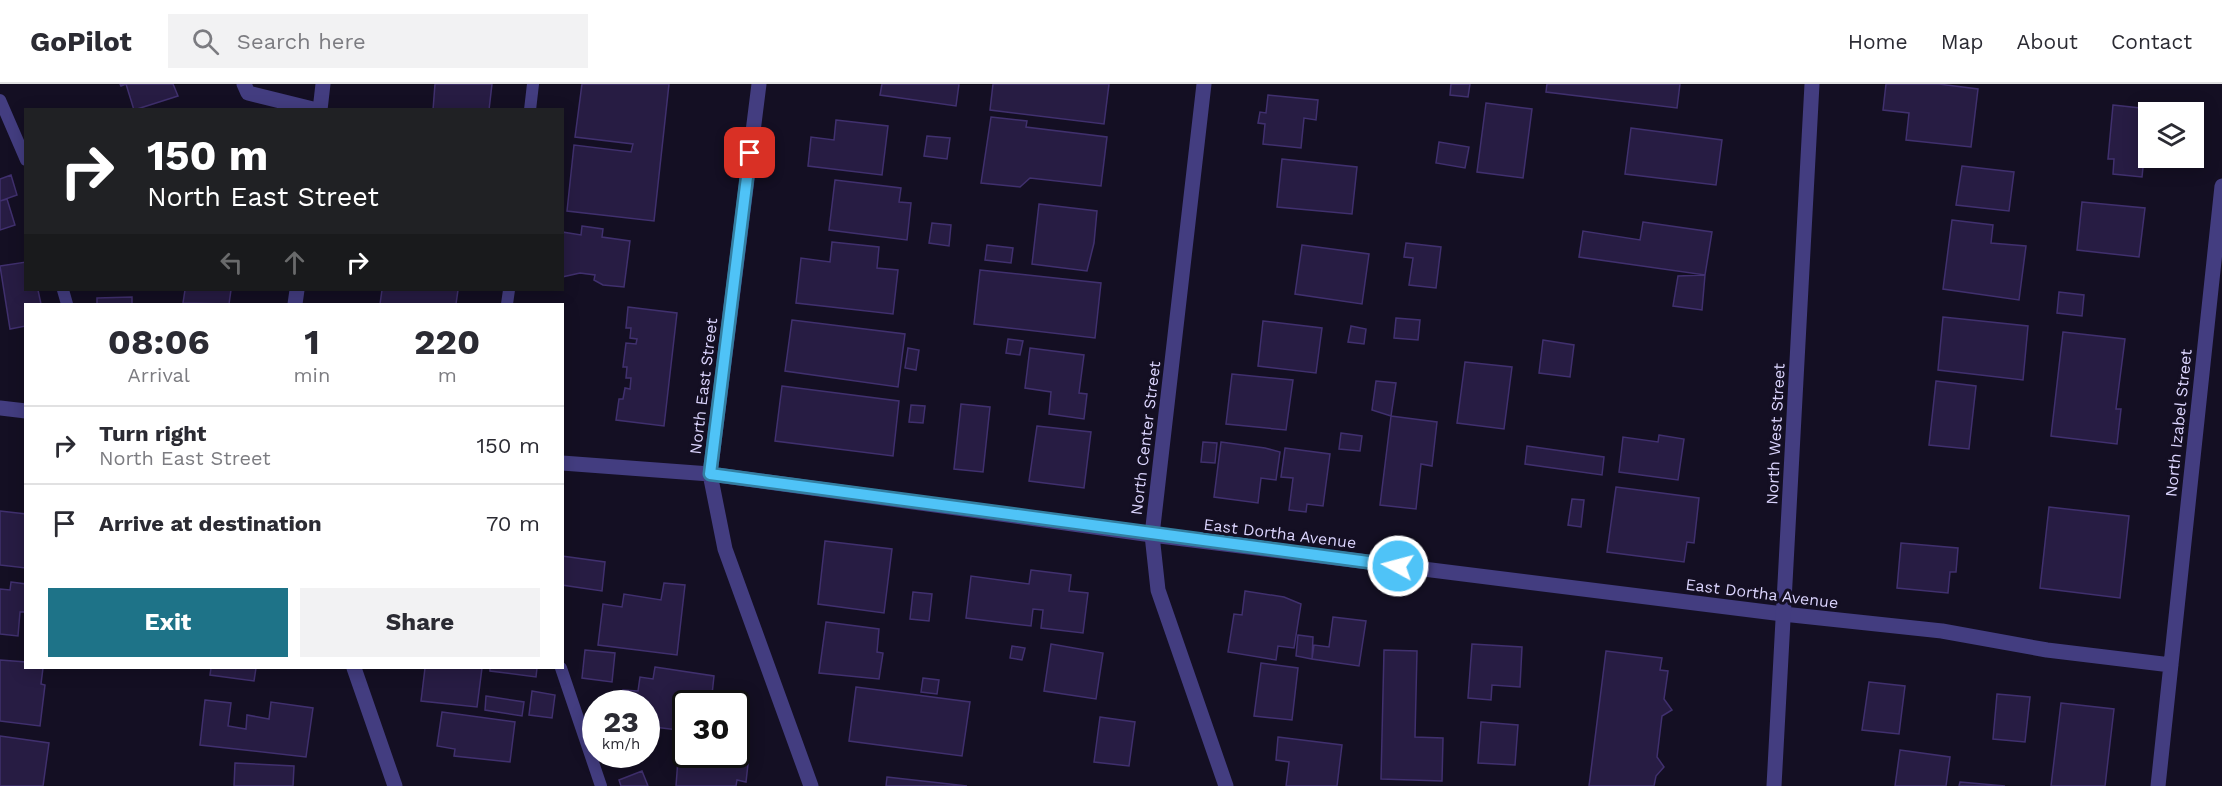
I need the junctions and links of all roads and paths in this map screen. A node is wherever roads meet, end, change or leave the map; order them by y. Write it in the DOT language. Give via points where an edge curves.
graph roads {
  1 [pos="244,84"];
  2 [pos="323,84"];
  3 [pos="533,84"];
  4 [pos="759,84"];
  5 [pos="1204,84"];
  6 [pos="1812,84"];
  7 [pos="0,100"];
  8 [pos="311,108"];
  9 [pos="319,108"];
  10 [pos="530,108"];
  11 [pos="24,155"];
  12 [pos="2222,186"];
  13 [pos="0,408"];
  14 [pos="24,411"];
  15 [pos="564,463"];
  16 [pos="710,474"];
  17 [pos="1152,535"];
  18 [pos="1783,614"];
  19 [pos="2171,664"];
  20 [pos="354,669"];
  21 [pos="561,669"];
  22 [pos="395,786"];
  23 [pos="601,786"];
  24 [pos="811,786"];
  25 [pos="1226,786"];
  26 [pos="1774,786"];
  27 [pos="2158,786"];
  1 -- 8 [label="street" via="248,93"];
  2 -- 9 [label="street"];
  3 -- 10 [label="lane"];
  4 -- 16 [label="street, North East Street"];
  5 -- 17 [label="street, North Center Street"];
  6 -- 18 [label="street, North West Street"];
  7 -- 11 [label="lane"];
  12 -- 19 [label="street, North Izabel Street"];
  13 -- 14 [label="street"];
  15 -- 16 [label="street, East Dortha Avenue"];
  16 -- 17 [label="street, East Dortha Avenue"];
  16 -- 24 [label="street, North East Street" via="724,549"];
  17 -- 18 [label="street, East Dortha Avenue"];
  17 -- 25 [label="street, North Center Street" via="1158,590"];
  18 -- 19 [label="street, East Dortha Avenue" via="1942,631 2047,650"];
  18 -- 26 [label="street, North West Street"];
  19 -- 27 [label="street, North Izabel Street"];
  20 -- 22 [label="street"];
  21 -- 23 [label="lane"];
}
